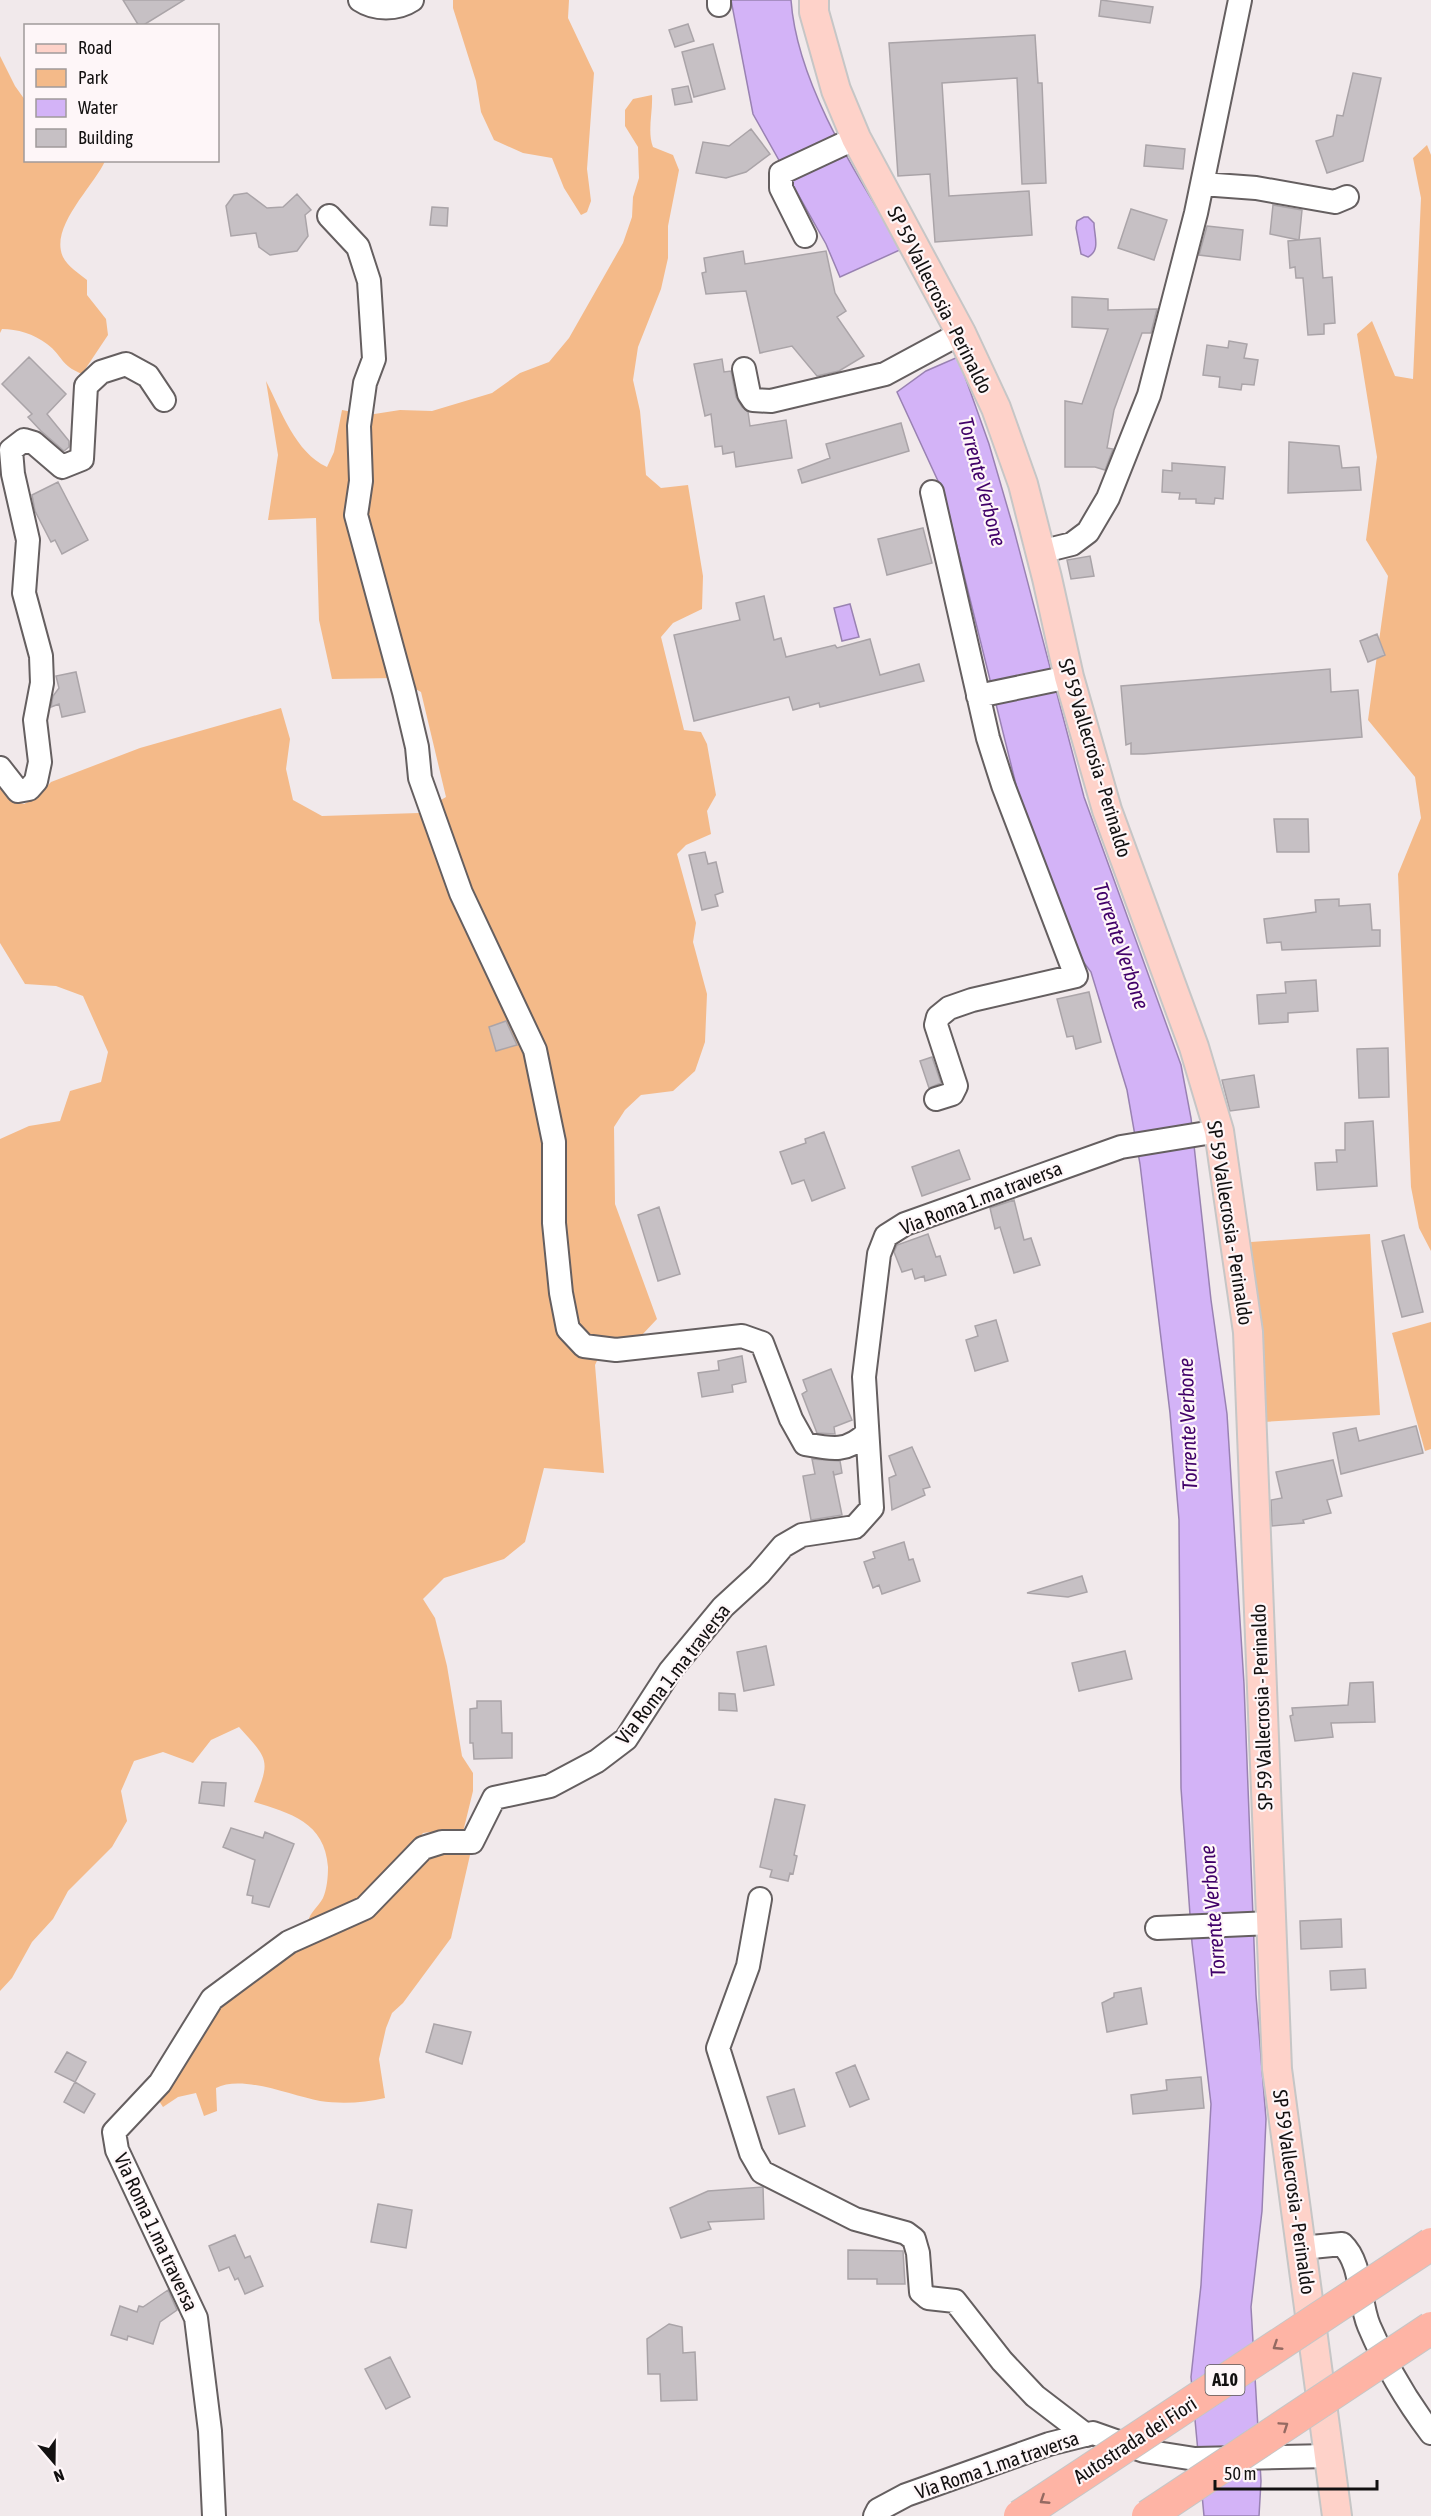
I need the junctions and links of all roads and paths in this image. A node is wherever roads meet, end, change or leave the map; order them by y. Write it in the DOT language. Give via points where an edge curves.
graph roads {
  1 [pos="360,0"];
  2 [pos="412,0"];
  3 [pos="814,0"];
  4 [pos="1240,0"];
  5 [pos="850,140"];
  6 [pos="1202,184"];
  7 [pos="1347,197"];
  8 [pos="329,216"];
  9 [pos="805,236"];
  10 [pos="961,333"];
  11 [pos="744,369"];
  12 [pos="164,400"];
  13 [pos="932,492"];
  14 [pos="1041,552"];
  15 [pos="1064,678"];
  16 [pos="982,695"];
  17 [pos="0,768"];
  18 [pos="936,1099"];
  19 [pos="1208,1132"];
  20 [pos="867,1433"];
  21 [pos="760,1899"];
  22 [pos="1262,1923"];
  23 [pos="1157,1928"];
  24 [pos="1431,2244"];
  25 [pos="1301,2248"];
  26 [pos="1431,2328"];
  27 [pos="1431,2433"];
  28 [pos="1086,2435"];
  29 [pos="1329,2456"];
  30 [pos="214,2516"];
  31 [pos="875,2516"];
  32 [pos="1020,2516"];
  33 [pos="1148,2516"];
  34 [pos="1337,2516"];
  1 -- 2 [label="street" via="383,8"];
  3 -- 5 [label="main road, SP 59 Vallecrosia - Perinaldo"];
  4 -- 6 [label="street"];
  5 -- 9 [label="street" via="781,173 781,188"];
  5 -- 10 [label="main road, SP 59 Vallecrosia - Perinaldo"];
  6 -- 7 [label="street" via="1256,188 1335,202"];
  6 -- 14 [label="street" via="1149,395 1108,498 1088,532 1072,544"];
  8 -- 20 [label="street" via="358,247 369,281 374,359 365,383 359,426 361,481 356,515 404,692 420,778 460,893 535,1050 554,1142 554,1223 568,1329 584,1346 616,1350 742,1336 762,1343 791,1419 805,1444 830,1449 855,1444"];
  10 -- 11 [label="street" via="885,374 771,401 753,400"];
  10 -- 14 [label="main road, SP 59 Vallecrosia - Perinaldo" via="996,408 1023,484"];
  12 -- 17 [label="street" via="148,376 126,364 109,369 86,386 82,459 62,467 34,443 24,440 11,450 28,540 24,593 41,656 42,683 35,720 40,762 36,781 29,789 18,790"];
  13 -- 16 [label="street"];
  14 -- 15 [label="main road, SP 59 Vallecrosia - Perinaldo"];
  15 -- 16 [label="street"];
  15 -- 19 [label="main road, SP 59 Vallecrosia - Perinaldo" via="1107,810 1194,1047"];
  16 -- 18 [label="street" via="988,738 1003,785 1076,976 972,1000 949,1008 938,1017 936,1025 956,1086 952,1094"];
  19 -- 20 [label="street, Via Roma 1.ma traversa" via="1121,1147 905,1224 886,1236 879,1254 864,1377"];
  19 -- 22 [label="main road, SP 59 Vallecrosia - Perinaldo" via="1248,1332"];
  20 -- 30 [label="street, Via Roma 1.ma traversa" via="872,1508 855,1527 802,1535 783,1546 723,1607 670,1671 626,1739 597,1761 549,1786 494,1798 472,1842 442,1842 423,1848 365,1908 289,1942 212,1999 160,2083 114,2132 117,2150 196,2318 210,2431"];
  21 -- 28 [label="street" via="748,1966 718,2048 751,2153 762,2172 855,2219 906,2233 914,2239 921,2292 928,2298 955,2301 1035,2396"];
  22 -- 23 [label="street"];
  22 -- 25 [label="main road, SP 59 Vallecrosia - Perinaldo"];
  24 -- 32 [label="highway, Autostrada dei Fiori / A10, one-way, bridge"];
  25 -- 27 [label="street" via="1342,2244 1352,2253 1368,2324 1406,2400"];
  25 -- 29 [label="main road, SP 59 Vallecrosia - Perinaldo"];
  33 -- 26 [label="highway, one-way, bridge"];
  28 -- 29 [label="street, Via Roma 1.ma traversa, bridge" via="1093,2433 1144,2451 1195,2459"];
  28 -- 31 [label="street, Via Roma 1.ma traversa" via="1048,2444 906,2495 878,2510"];
  29 -- 34 [label="main road, SP 59 Vallecrosia - Perinaldo"];
}
